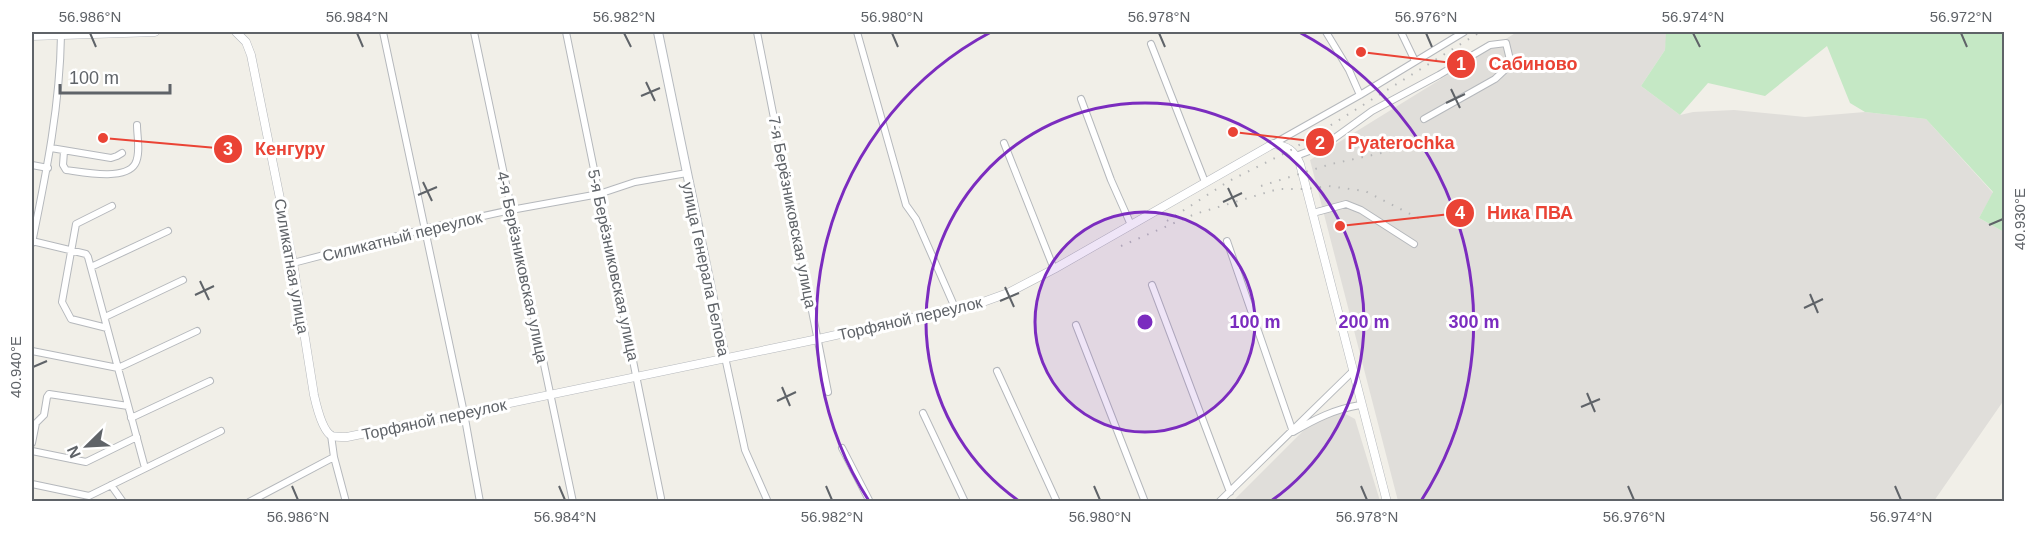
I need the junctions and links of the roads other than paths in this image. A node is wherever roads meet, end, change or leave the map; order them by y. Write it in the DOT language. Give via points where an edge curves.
graph roads {
  1 [pos="155,32"];
  2 [pos="236,32"];
  3 [pos="383,32"];
  4 [pos="474,32"];
  5 [pos="566,32"];
  6 [pos="658,32"];
  7 [pos="757,32"];
  8 [pos="857,32"];
  9 [pos="1326,32"];
  10 [pos="1401,32"];
  11 [pos="1464,32"];
  12 [pos="61,35"];
  13 [pos="32,36"];
  14 [pos="1151,44"];
  15 [pos="1415,61"];
  16 [pos="1359,95"];
  17 [pos="1082,99"];
  18 [pos="1424,119"];
  19 [pos="137,125"];
  20 [pos="1004,143"];
  21 [pos="1273,144"];
  22 [pos="51,148"];
  23 [pos="64,150"];
  24 [pos="122,153"];
  25 [pos="1296,156"];
  26 [pos="32,165"];
  27 [pos="48,168"];
  28 [pos="687,173"];
  29 [pos="1205,183"];
  30 [pos="599,194"];
  31 [pos="112,206"];
  32 [pos="511,210"];
  33 [pos="1313,213"];
  34 [pos="1131,225"];
  35 [pos="424,229"];
  36 [pos="168,231"];
  37 [pos="1227,241"];
  38 [pos="32,242"];
  39 [pos="1414,244"];
  40 [pos="70,250"];
  41 [pos="292,263"];
  42 [pos="91,267"];
  43 [pos="1054,268"];
  44 [pos="183,280"];
  45 [pos="1152,285"];
  46 [pos="956,310"];
  47 [pos="105,317"];
  48 [pos="1076,325"];
  49 [pos="108,328"];
  50 [pos="197,331"];
  51 [pos="818,339"];
  52 [pos="32,351"];
  53 [pos="725,357"];
  54 [pos="118,368"];
  55 [pos="997,370"];
  56 [pos="1352,372"];
  57 [pos="637,376"];
  58 [pos="210,381"];
  59 [pos="828,392"];
  60 [pos="550,394"];
  61 [pos="1360,405"];
  62 [pos="128,406"];
  63 [pos="465,413"];
  64 [pos="923,413"];
  65 [pos="131,418"];
  66 [pos="221,431"];
  67 [pos="1293,432"];
  68 [pos="331,435"];
  69 [pos="137,437"];
  70 [pos="32,443"];
  71 [pos="842,448"];
  72 [pos="32,451"];
  73 [pos="334,457"];
  74 [pos="145,468"];
  75 [pos="32,484"];
  76 [pos="111,485"];
  77 [pos="1230,492"];
  78 [pos="263,494"];
  79 [pos="661,498"];
  80 [pos="123,501"];
  81 [pos="249,501"];
  82 [pos="266,501"];
  83 [pos="346,501"];
  84 [pos="480,501"];
  85 [pos="573,501"];
  86 [pos="768,501"];
  87 [pos="870,501"];
  88 [pos="965,501"];
  89 [pos="1057,501"];
  90 [pos="1144,501"];
  91 [pos="1219,501"];
  92 [pos="1387,501"];
  1 -- 12 [label="street"];
  2 -- 41 [label="street, Силикатная улица" via="252,56"];
  3 -- 35 [label="street"];
  4 -- 32 [label="street, 4-я Берёзниковская улица"];
  5 -- 30 [label="street, 5-я Берёзниковская улица"];
  6 -- 28 [label="main road, улица Генерала Белова"];
  7 -- 51 [label="street, 7-я Берёзниковская улица"];
  8 -- 46 [label="street" via="906,205 916,219"];
  9 -- 16 [label="street"];
  10 -- 15 [label="street"];
  11 -- 15 [label="street, Торфяной переулок"];
  12 -- 13 [label="street"];
  12 -- 22 [label="street"];
  14 -- 29 [label="street"];
  15 -- 16 [label="street, Торфяной переулок"];
  16 -- 21 [label="street, Торфяной переулок"];
  17 -- 34 [label="street"];
  18 -- 25 [label="street" via="1495,79 1511,64 1506,43 1490,45 1372,111 1325,145"];
  19 -- 23 [label="street" via="137,159 128,170 103,174 66,170"];
  20 -- 43 [label="street"];
  21 -- 25 [label="street" via="1284,146"];
  21 -- 29 [label="street, Торфяной переулок"];
  22 -- 23 [label="street"];
  22 -- 27 [label="street"];
  23 -- 24 [label="street" via="111,158"];
  25 -- 33 [label="street"];
  26 -- 27 [label="street"];
  27 -- 38 [label="street"];
  28 -- 30 [label="street, Силикатный переулок" via="635,182"];
  28 -- 53 [label="main road, улица Генерала Белова"];
  29 -- 34 [label="street, Торфяной переулок"];
  30 -- 32 [label="street, Силикатный переулок"];
  30 -- 57 [label="street, 5-я Берёзниковская улица"];
  31 -- 40 [label="street" via="76,224"];
  32 -- 35 [label="street, Силикатный переулок"];
  32 -- 60 [label="street, 4-я Берёзниковская улица"];
  33 -- 39 [label="street" via="1346,204"];
  33 -- 56 [label="street"];
  34 -- 43 [label="street, Торфяной переулок"];
  35 -- 41 [label="street, Силикатный переулок"];
  35 -- 63 [label="street"];
  36 -- 42 [label="street"];
  37 -- 67 [label="street"];
  38 -- 40 [label="street"];
  40 -- 42 [label="street" via="86,254"];
  40 -- 49 [label="street" via="62,302 71,319"];
  41 -- 68 [label="street, Силикатная улица" via="314,395 319,415"];
  42 -- 47 [label="street"];
  43 -- 46 [label="street, Торфяной переулок" via="1008,292"];
  44 -- 47 [label="street"];
  45 -- 77 [label="street"];
  46 -- 51 [label="street, Торфяной переулок"];
  47 -- 49 [label="street"];
  48 -- 90 [label="street"];
  49 -- 54 [label="street"];
  50 -- 54 [label="street"];
  51 -- 53 [label="street, Торфяной переулок"];
  51 -- 59 [label="street, 7-я Берёзниковская улица"];
  52 -- 54 [label="street"];
  53 -- 57 [label="street, Торфяной переулок"];
  53 -- 86 [label="street, улица Генерала Белова" via="745,450"];
  54 -- 62 [label="street"];
  55 -- 89 [label="street"];
  56 -- 61 [label="street"];
  56 -- 67 [label="street"];
  57 -- 60 [label="street, Торфяной переулок"];
  57 -- 79 [label="street, 5-я Берёзниковская улица"];
  58 -- 65 [label="street"];
  60 -- 63 [label="street, Торфяной переулок"];
  60 -- 85 [label="street, 4-я Берёзниковская улица"];
  61 -- 67 [label="street" via="1341,408"];
  61 -- 92 [label="street"];
  62 -- 65 [label="street"];
  62 -- 70 [label="street" via="50,394 44,415 36,423"];
  63 -- 68 [label="street, Торфяной переулок" via="347,437"];
  63 -- 84 [label="street"];
  64 -- 88 [label="street"];
  65 -- 69 [label="street"];
  66 -- 74 [label="street"];
  67 -- 77 [label="street"];
  68 -- 73 [label="street, Силикатная улица"];
  69 -- 72 [label="street" via="86,462"];
  69 -- 74 [label="street"];
  71 -- 87 [label="street"];
  73 -- 78 [label="street"];
  73 -- 83 [label="street, Силикатная улица"];
  74 -- 76 [label="street"];
  75 -- 76 [label="street" via="89,496"];
  76 -- 80 [label="street"];
  77 -- 91 [label="street"];
  78 -- 81 [label="street"];
  78 -- 82 [label="street"];
}
